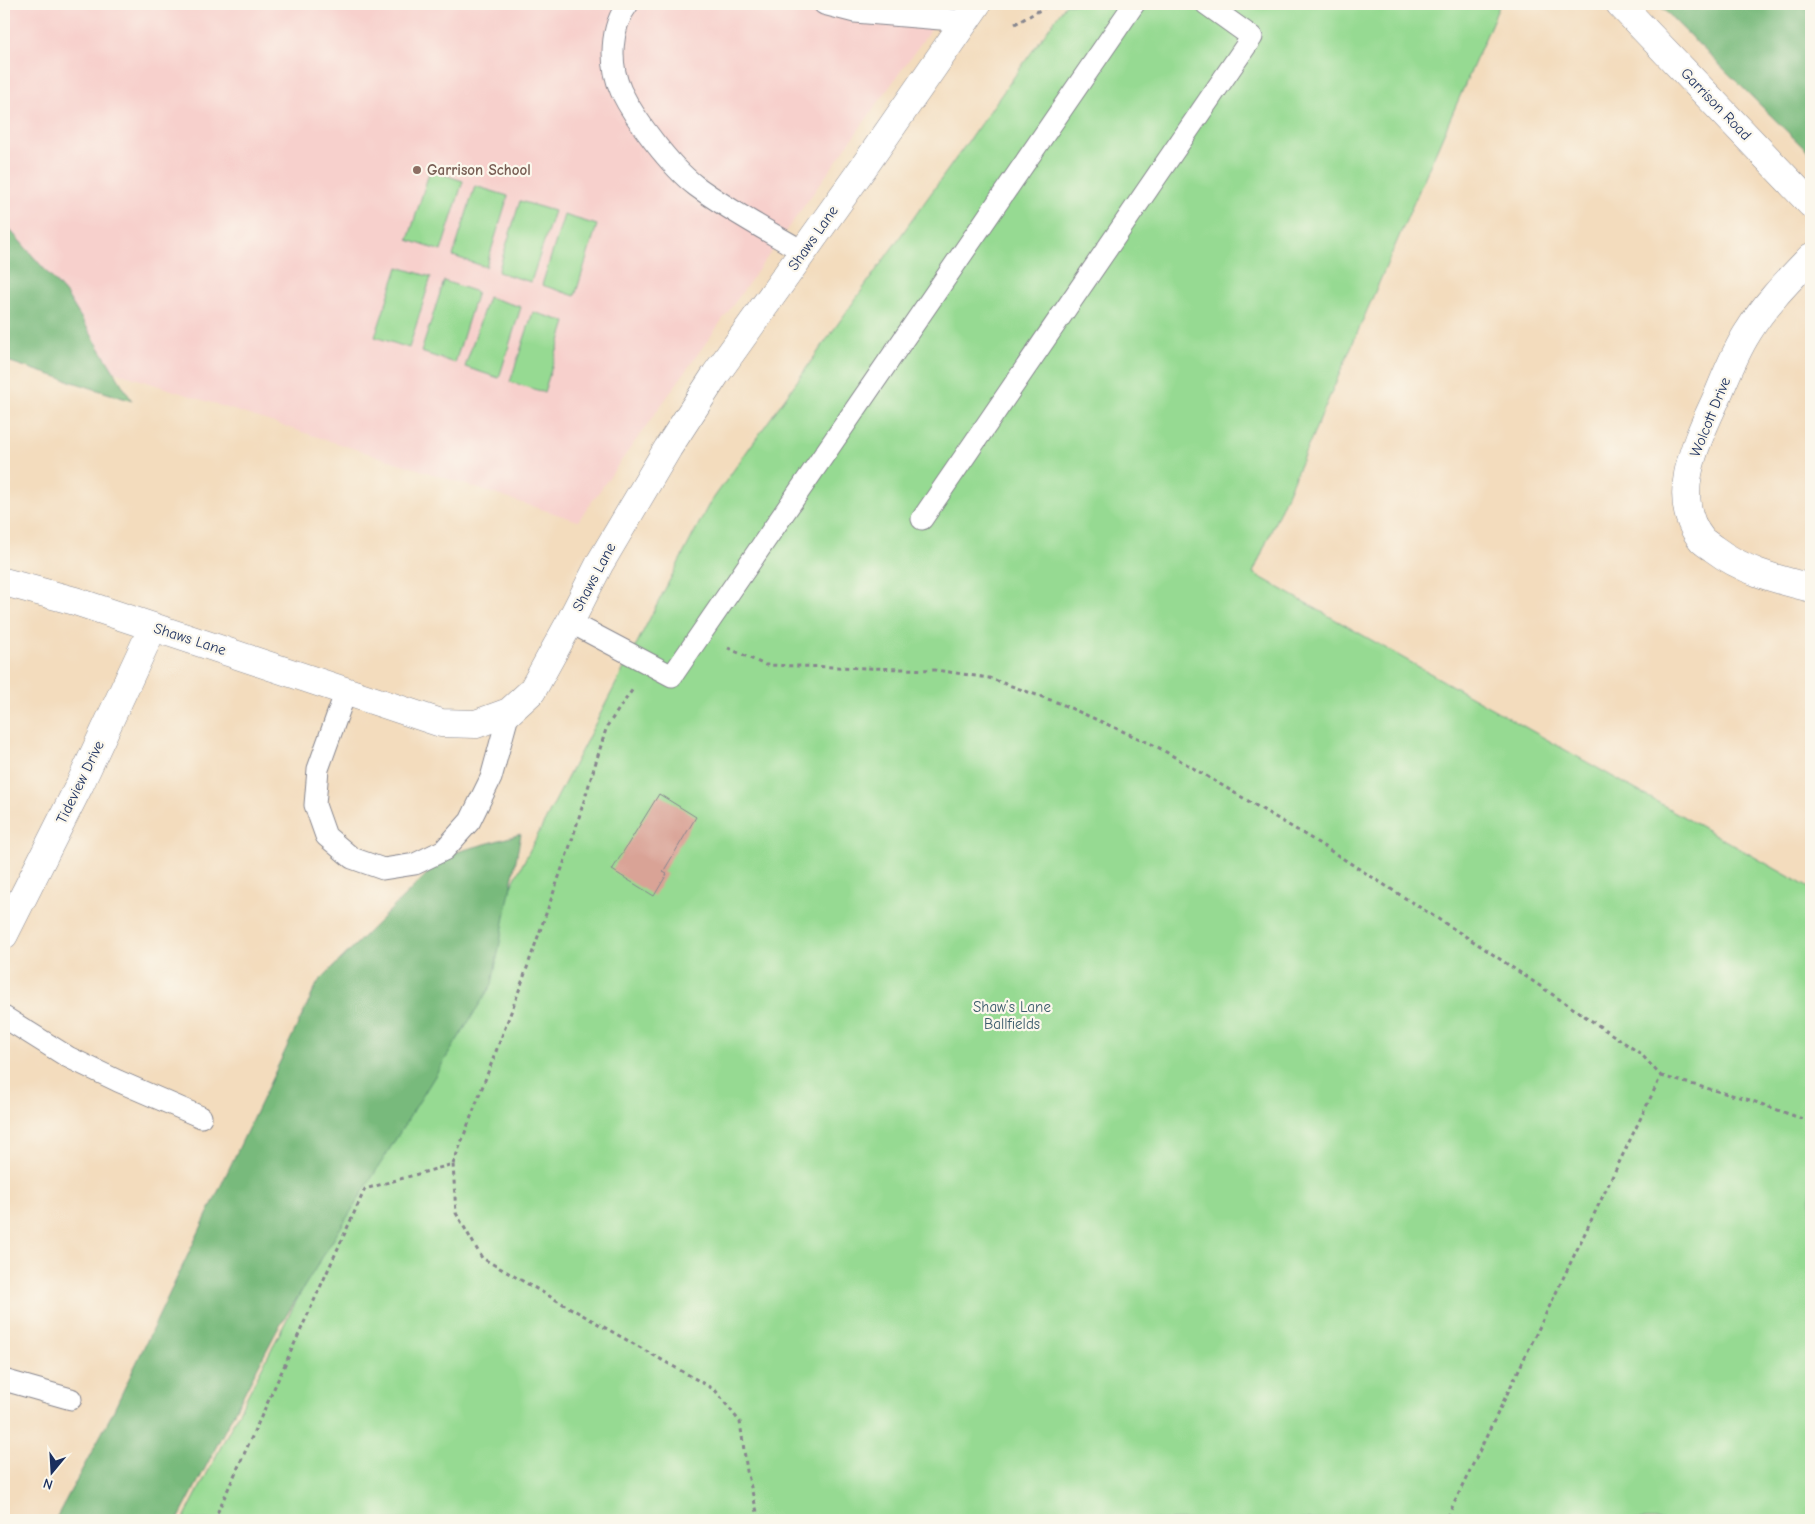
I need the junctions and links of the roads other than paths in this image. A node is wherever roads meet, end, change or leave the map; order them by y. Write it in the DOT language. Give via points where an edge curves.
graph roads {
  1 [pos="628,4"];
  2 [pos="824,4"];
  3 [pos="1134,4"];
  4 [pos="1206,4"];
  5 [pos="1620,4"];
  6 [pos="971,12"];
  7 [pos="1811,204"];
  8 [pos="804,252"];
  9 [pos="1811,257"];
  10 [pos="922,519"];
  11 [pos="4,582"];
  12 [pos="1811,588"];
  13 [pos="570,622"];
  14 [pos="154,627"];
  15 [pos="346,691"];
  16 [pos="508,712"];
  17 [pos="4,936"];
  18 [pos="4,1017"];
  19 [pos="201,1117"];
  20 [pos="4,1380"];
  21 [pos="71,1399"];
  1 -- 8 [label="lane" via="614,36 614,61 621,90 637,118 664,153 696,185"];
  2 -- 6 [label="lane" via="855,12"];
  3 -- 13 [label="lane" via="672,676"];
  4 -- 10 [label="lane" via="1252,37"];
  5 -- 7 [label="street, Garrison Road"];
  6 -- 8 [label="street, Shaws Lane"];
  8 -- 13 [label="street, Shaws Lane" via="716,374 668,448 600,563"];
  9 -- 12 [label="street, Wolcott Drive" via="1779,290 1748,332 1693,451 1686,487 1688,516 1702,540 1729,561"];
  11 -- 14 [label="street, Shaws Lane"];
  13 -- 16 [label="street, Shaws Lane" via="532,691"];
  14 -- 15 [label="street, Shaws Lane"];
  14 -- 17 [label="street, Tideview Drive"];
  15 -- 16 [label="street, Shaws Lane" via="441,723 476,724"];
  15 -- 16 [label="lane" via="318,769 315,805 326,836 352,858 383,869 414,864 444,850 470,821 491,778"];
  18 -- 19 [label="lane" via="68,1057"];
  20 -- 21 [label="lane"];
}
